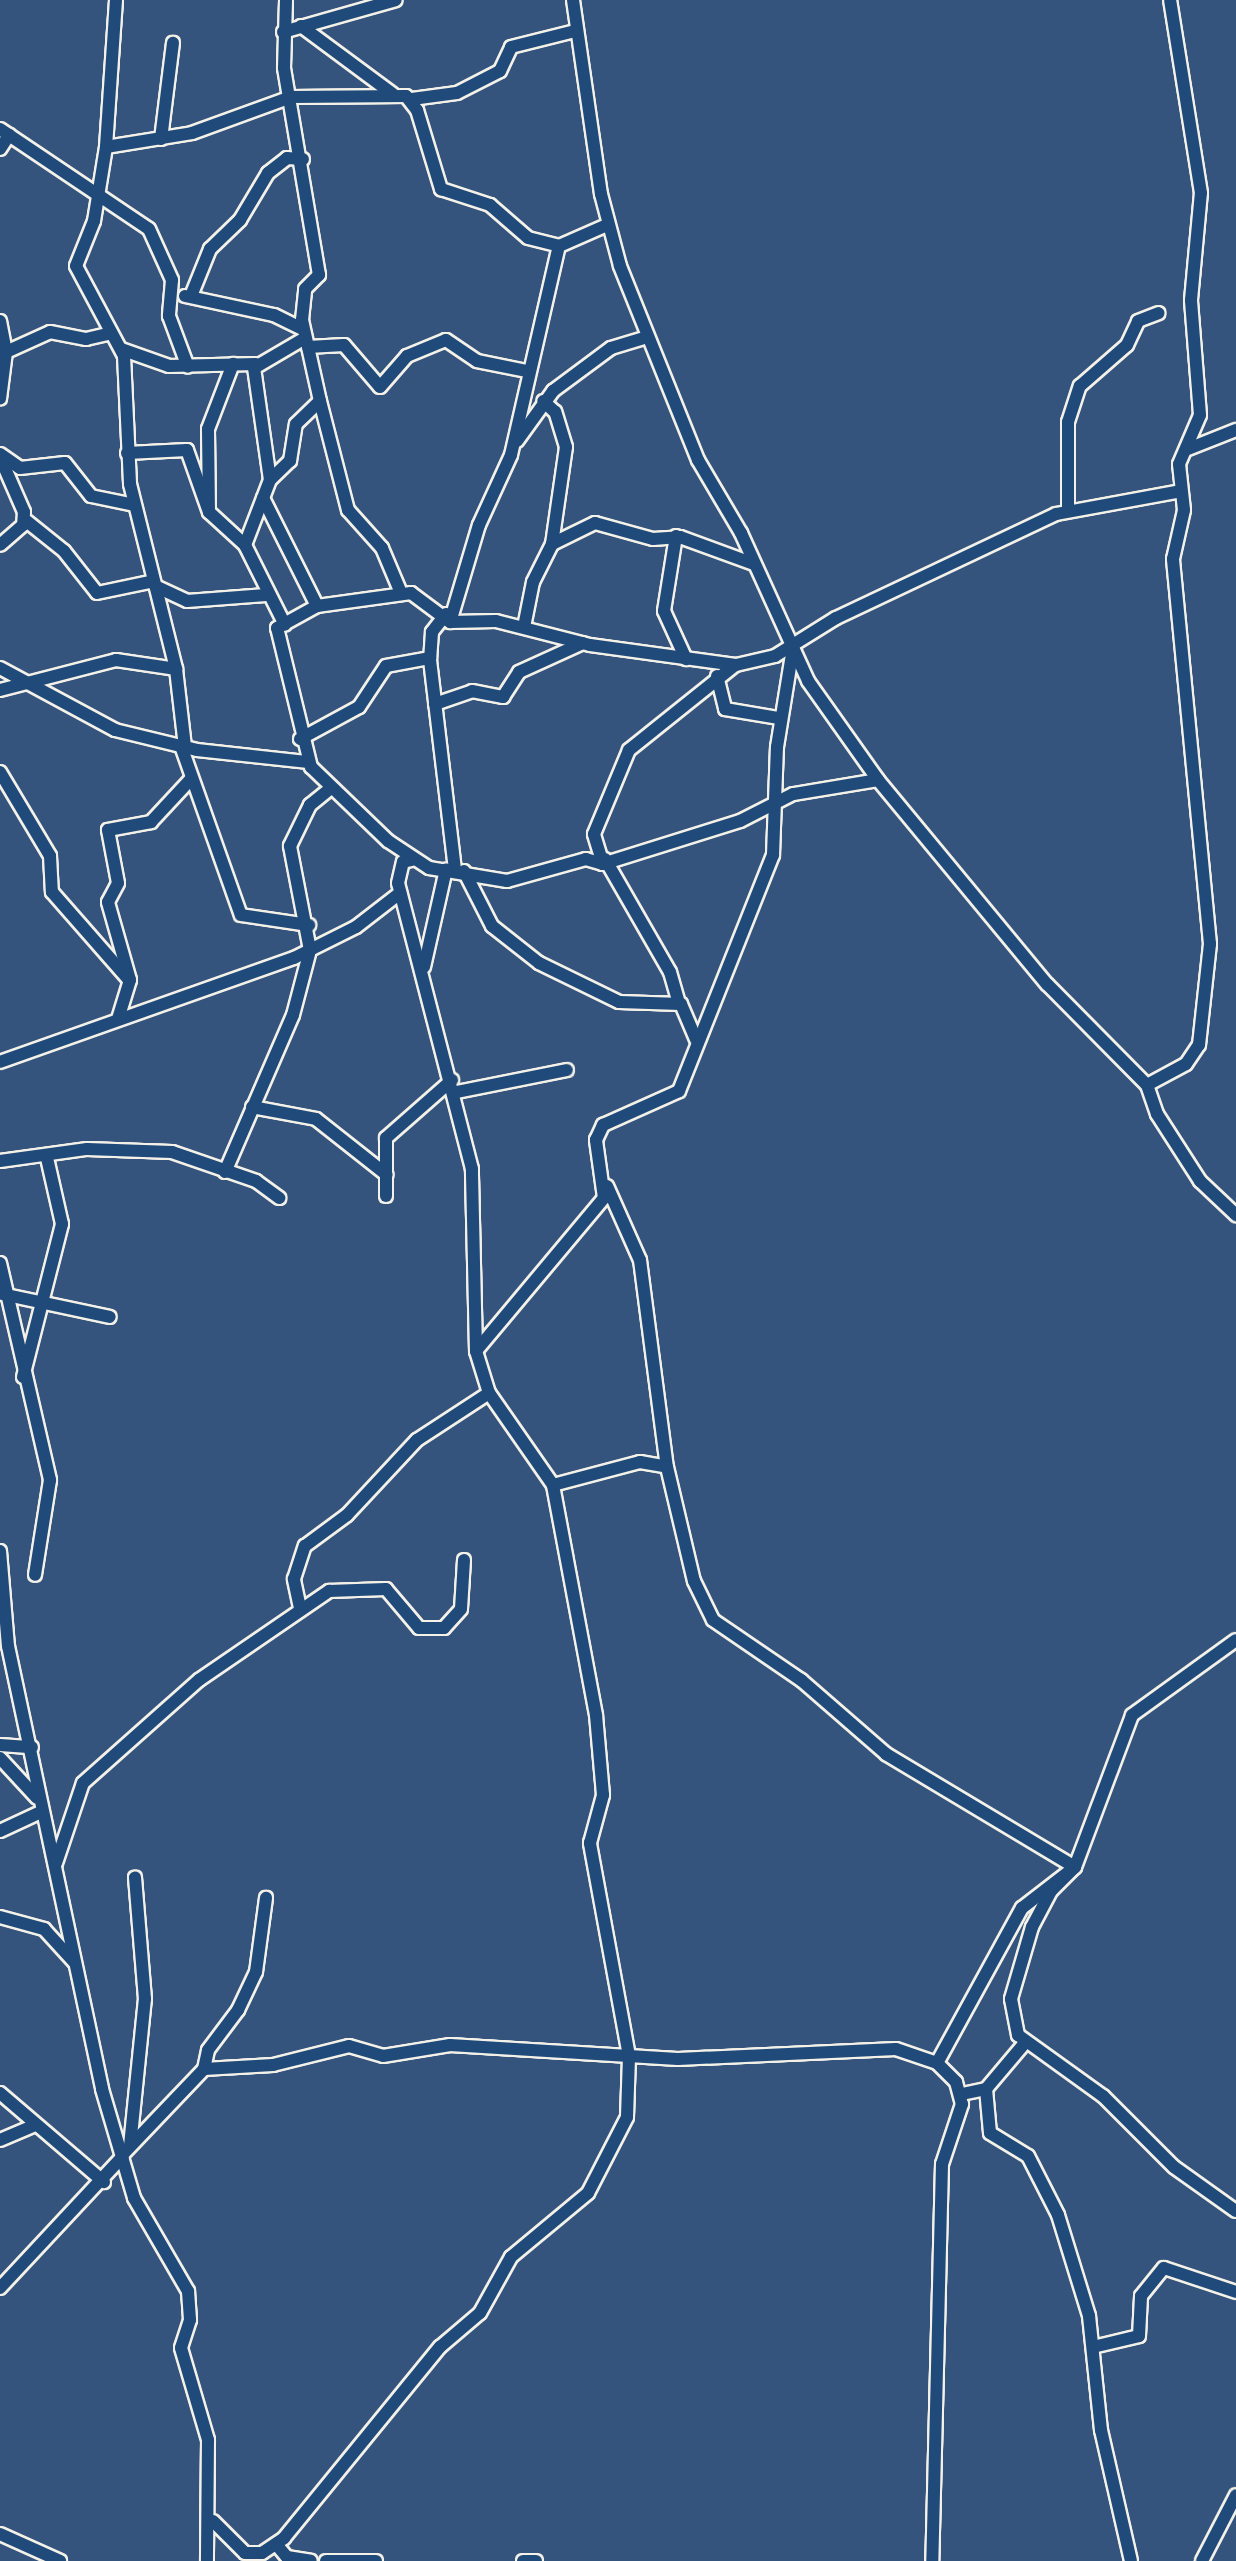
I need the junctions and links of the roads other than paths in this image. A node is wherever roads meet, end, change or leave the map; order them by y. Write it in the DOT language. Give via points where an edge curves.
graph roads {
  1 [pos="116,0"];
  2 [pos="286,0"];
  3 [pos="396,0"];
  4 [pos="573,0"];
  5 [pos="1170,0"];
  6 [pos="301,26"];
  7 [pos="575,31"];
  8 [pos="283,32"];
  9 [pos="173,43"];
  10 [pos="393,94"];
  11 [pos="291,97"];
  12 [pos="412,99"];
  13 [pos="5,132"];
  14 [pos="161,139"];
  15 [pos="106,147"];
  16 [pos="0,149"];
  17 [pos="303,159"];
  18 [pos="97,197"];
  19 [pos="607,225"];
  20 [pos="559,246"];
  21 [pos="174,292"];
  22 [pos="191,296"];
  23 [pos="1159,313"];
  24 [pos="0,321"];
  25 [pos="111,333"];
  26 [pos="647,337"];
  27 [pos="305,338"];
  28 [pos="121,349"];
  29 [pos="6,352"];
  30 [pos="233,364"];
  31 [pos="256,364"];
  32 [pos="188,367"];
  33 [pos="526,371"];
  34 [pos="0,399"];
  35 [pos="320,401"];
  36 [pos="543,401"];
  37 [pos="1236,430"];
  38 [pos="1188,449"];
  39 [pos="127,453"];
  40 [pos="0,455"];
  41 [pos="511,455"];
  42 [pos="270,480"];
  43 [pos="1181,491"];
  44 [pos="263,498"];
  45 [pos="134,505"];
  46 [pos="1068,509"];
  47 [pos="209,512"];
  48 [pos="24,519"];
  49 [pos="676,536"];
  50 [pos="552,544"];
  51 [pos="0,545"];
  52 [pos="245,545"];
  53 [pos="754,564"];
  54 [pos="155,584"];
  55 [pos="401,593"];
  56 [pos="266,595"];
  57 [pos="317,606"];
  58 [pos="448,618"];
  59 [pos="285,625"];
  60 [pos="524,627"];
  61 [pos="583,643"];
  62 [pos="793,647"];
  63 [pos="430,658"];
  64 [pos="686,659"];
  65 [pos="736,665"];
  66 [pos="0,668"];
  67 [pos="176,669"];
  68 [pos="717,676"];
  69 [pos="30,685"];
  70 [pos="0,690"];
  71 [pos="435,704"];
  72 [pos="779,718"];
  73 [pos="300,739"];
  74 [pos="183,746"];
  75 [pos="308,762"];
  76 [pos="0,772"];
  77 [pos="191,779"];
  78 [pos="878,780"];
  79 [pos="330,789"];
  80 [pos="776,806"];
  81 [pos="412,860"];
  82 [pos="604,861"];
  83 [pos="455,870"];
  84 [pos="400,893"];
  85 [pos="309,925"];
  86 [pos="310,950"];
  87 [pos="423,971"];
  88 [pos="130,980"];
  89 [pos="679,1003"];
  90 [pos="118,1019"];
  91 [pos="696,1040"];
  92 [pos="0,1062"];
  93 [pos="567,1070"];
  94 [pos="1147,1085"];
  95 [pos="454,1086"];
  96 [pos="252,1107"];
  97 [pos="47,1158"];
  98 [pos="0,1161"];
  99 [pos="225,1172"];
  100 [pos="387,1175"];
  101 [pos="607,1186"];
  102 [pos="386,1196"];
  103 [pos="279,1198"];
  104 [pos="1236,1215"];
  105 [pos="0,1263"];
  106 [pos="2,1294"];
  107 [pos="45,1298"];
  108 [pos="110,1317"];
  109 [pos="476,1351"];
  110 [pos="23,1377"];
  111 [pos="489,1393"];
  112 [pos="667,1467"];
  113 [pos="553,1485"];
  114 [pos="0,1551"];
  115 [pos="464,1560"];
  116 [pos="35,1575"];
  117 [pos="300,1608"];
  118 [pos="1236,1640"];
  119 [pos="0,1745"];
  120 [pos="32,1747"];
  121 [pos="0,1758"];
  122 [pos="37,1798"];
  123 [pos="41,1812"];
  124 [pos="0,1831"];
  125 [pos="56,1863"];
  126 [pos="1075,1867"];
  127 [pos="135,1877"];
  128 [pos="266,1898"];
  129 [pos="0,1917"];
  130 [pos="75,1963"];
  131 [pos="1024,2044"];
  132 [pos="629,2056"];
  133 [pos="937,2063"];
  134 [pos="204,2069"];
  135 [pos="986,2089"];
  136 [pos="0,2093"];
  137 [pos="962,2094"];
  138 [pos="36,2125"];
  139 [pos="0,2140"];
  140 [pos="126,2152"];
  141 [pos="104,2182"];
  142 [pos="1236,2211"];
  143 [pos="0,2288"];
  144 [pos="1236,2292"];
  145 [pos="1093,2347"];
  146 [pos="1236,2495"];
  147 [pos="213,2521"];
  148 [pos="0,2534"];
  149 [pos="276,2544"];
  150 [pos="259,2557"];
  151 [pos="60,2561"];
  152 [pos="207,2561"];
  153 [pos="311,2561"];
  154 [pos="326,2561"];
  155 [pos="376,2561"];
  156 [pos="523,2561"];
  157 [pos="536,2561"];
  158 [pos="932,2561"];
  159 [pos="1131,2561"];
  160 [pos="1202,2561"];
  1 -- 15 [label="street"];
  2 -- 8 [label="street"];
  3 -- 6 [label="street"];
  4 -- 7 [label="street"];
  5 -- 38 [label="street" via="1201,193 1191,300 1200,415"];
  6 -- 8 [label="street"];
  6 -- 10 [label="street"];
  7 -- 12 [label="street" via="511,47 500,71 457,93"];
  7 -- 19 [label="street"];
  8 -- 11 [label="street"];
  9 -- 14 [label="street"];
  10 -- 11 [label="street"];
  10 -- 12 [label="street"];
  11 -- 14 [label="street"];
  11 -- 17 [label="street"];
  12 -- 20 [label="street" via="441,189 490,205 528,238"];
  13 -- 16 [label="street"];
  13 -- 18 [label="street"];
  14 -- 15 [label="street"];
  15 -- 18 [label="street"];
  17 -- 22 [label="street" via="287,158 268,173 240,220 210,249"];
  17 -- 27 [label="street" via="319,275 305,289"];
  18 -- 21 [label="street" via="145,223"];
  18 -- 25 [label="street" via="76,266"];
  19 -- 20 [label="street"];
  19 -- 26 [label="street"];
  20 -- 33 [label="street"];
  21 -- 22 [label="street"];
  21 -- 32 [label="street" via="169,316"];
  22 -- 27 [label="street"];
  23 -- 46 [label="street" via="1138,321 1127,345 1080,386 1068,422"];
  24 -- 29 [label="street"];
  25 -- 28 [label="street"];
  25 -- 29 [label="street" via="86,339 50,332"];
  26 -- 36 [label="street" via="611,348"];
  26 -- 53 [label="street" via="698,460"];
  27 -- 31 [label="street"];
  27 -- 33 [label="street" via="344,345 380,387 407,356 446,340 477,361"];
  27 -- 35 [label="street"];
  28 -- 32 [label="street"];
  28 -- 39 [label="street"];
  29 -- 34 [label="street"];
  30 -- 31 [label="street"];
  30 -- 32 [label="street"];
  30 -- 47 [label="street" via="208,429"];
  31 -- 42 [label="street"];
  33 -- 41 [label="street"];
  35 -- 42 [label="street" via="298,419 288,465"];
  35 -- 55 [label="street" via="348,510 382,548"];
  36 -- 41 [label="street"];
  36 -- 50 [label="street" via="555,412 566,447"];
  37 -- 38 [label="street"];
  38 -- 43 [label="street" via="1179,464"];
  39 -- 45 [label="street"];
  39 -- 47 [label="street" via="184,448"];
  40 -- 45 [label="street" via="20,468 65,463 91,496"];
  40 -- 48 [label="street"];
  41 -- 58 [label="street" via="479,525"];
  42 -- 44 [label="street"];
  43 -- 46 [label="street"];
  43 -- 94 [label="street" via="1173,559 1193,720 1209,968 1199,1045 1186,1064"];
  44 -- 52 [label="street"];
  44 -- 57 [label="street"];
  45 -- 54 [label="street"];
  46 -- 62 [label="street" via="836,618"];
  47 -- 52 [label="street"];
  48 -- 51 [label="street"];
  48 -- 54 [label="street" via="64,551 97,593"];
  49 -- 50 [label="street" via="653,539 588,523"];
  49 -- 53 [label="street"];
  49 -- 64 [label="street" via="664,611"];
  50 -- 60 [label="street" via="533,582"];
  52 -- 56 [label="street"];
  53 -- 62 [label="street"];
  54 -- 56 [label="street" via="187,601"];
  54 -- 67 [label="street"];
  55 -- 57 [label="street"];
  55 -- 58 [label="street" via="419,595"];
  56 -- 59 [label="street"];
  57 -- 59 [label="street"];
  58 -- 60 [label="street"];
  58 -- 63 [label="street" via="432,632"];
  59 -- 73 [label="street" via="277,628 278,651"];
  60 -- 61 [label="street"];
  61 -- 64 [label="street"];
  61 -- 71 [label="street" via="519,672 503,697 472,691"];
  62 -- 65 [label="street"];
  62 -- 72 [label="street"];
  62 -- 78 [label="street" via="808,681"];
  63 -- 71 [label="street"];
  63 -- 73 [label="street" via="386,666 359,707"];
  64 -- 65 [label="street"];
  65 -- 68 [label="street"];
  66 -- 69 [label="street"];
  67 -- 69 [label="street" via="116,660"];
  67 -- 74 [label="street"];
  68 -- 72 [label="street" via="725,709"];
  68 -- 82 [label="street" via="629,750 594,834"];
  69 -- 70 [label="street"];
  69 -- 74 [label="street" via="103,726"];
  71 -- 83 [label="street"];
  72 -- 80 [label="street"];
  73 -- 75 [label="street"];
  74 -- 75 [label="street"];
  74 -- 77 [label="street"];
  75 -- 79 [label="street"];
  76 -- 88 [label="street" via="50,856 52,892"];
  77 -- 85 [label="street" via="241,915"];
  77 -- 88 [label="street" via="151,822 108,830 118,883 108,902"];
  78 -- 80 [label="street" via="793,794"];
  78 -- 94 [label="street" via="1047,984"];
  79 -- 81 [label="street"];
  79 -- 85 [label="street" via="310,805 289,857"];
  80 -- 82 [label="street" via="663,848"];
  80 -- 91 [label="street" via="773,855"];
  81 -- 83 [label="street"];
  81 -- 84 [label="street" via="403,862"];
  82 -- 83 [label="street" via="586,859 507,881"];
  82 -- 89 [label="street" via="670,972"];
  83 -- 87 [label="street"];
  83 -- 89 [label="street" via="492,926 548,969 619,1002"];
  84 -- 86 [label="street" via="356,927"];
  84 -- 87 [label="street"];
  85 -- 86 [label="street"];
  86 -- 90 [label="street"];
  86 -- 96 [label="street" via="293,1015"];
  87 -- 95 [label="street"];
  88 -- 90 [label="street"];
  89 -- 91 [label="street"];
  90 -- 92 [label="street"];
  91 -- 101 [label="street" via="672,1099 600,1130"];
  93 -- 95 [label="street"];
  94 -- 104 [label="street" via="1200,1181"];
  95 -- 100 [label="street" via="386,1138"];
  95 -- 109 [label="street" via="474,1186"];
  96 -- 99 [label="street"];
  96 -- 100 [label="street" via="316,1119"];
  97 -- 98 [label="street"];
  97 -- 99 [label="street" via="78,1149 158,1150"];
  97 -- 107 [label="street" via="62,1216"];
  99 -- 103 [label="street"];
  100 -- 102 [label="street"];
  101 -- 109 [label="street"];
  101 -- 112 [label="street" via="640,1260"];
  105 -- 106 [label="street"];
  106 -- 107 [label="street"];
  106 -- 110 [label="street"];
  107 -- 108 [label="street" via="74,1314"];
  107 -- 110 [label="street"];
  109 -- 111 [label="street"];
  110 -- 116 [label="street" via="50,1480"];
  111 -- 113 [label="street"];
  111 -- 117 [label="street" via="417,1440 347,1515 305,1546 294,1579"];
  112 -- 113 [label="street" via="640,1462"];
  112 -- 126 [label="street" via="694,1581 713,1620 801,1680 886,1754"];
  113 -- 132 [label="street" via="598,1730 603,1795 590,1843"];
  114 -- 120 [label="street" via="8,1646"];
  115 -- 117 [label="street" via="461,1609 444,1628 419,1628 386,1589 329,1591"];
  117 -- 125 [label="street" via="199,1680 83,1783"];
  118 -- 126 [label="street" via="1132,1715"];
  119 -- 120 [label="street"];
  120 -- 122 [label="street"];
  121 -- 122 [label="street"];
  122 -- 123 [label="street"];
  123 -- 124 [label="street"];
  123 -- 125 [label="street"];
  125 -- 140 [label="street" via="102,2089"];
  126 -- 131 [label="street" via="1040,1908 1014,1987 1012,2016"];
  126 -- 133 [label="street" via="1022,1908"];
  127 -- 140 [label="street" via="145,1999"];
  128 -- 134 [label="street" via="254,1978 208,2050"];
  129 -- 130 [label="street" via="44,1929"];
  131 -- 135 [label="street"];
  131 -- 142 [label="street" via="1103,2096 1174,2167"];
  132 -- 133 [label="street" via="744,2059 794,2049 853,2055 896,2049"];
  132 -- 134 [label="street" via="441,2045 376,2056 349,2046 273,2065"];
  132 -- 149 [label="street" via="626,2127 598,2179 558,2223 511,2257 480,2313 440,2347"];
  133 -- 137 [label="street"];
  134 -- 140 [label="street"];
  135 -- 137 [label="street"];
  135 -- 145 [label="street" via="990,2133 1028,2156 1058,2215"];
  136 -- 138 [label="street"];
  137 -- 158 [label="street" via="942,2164"];
  138 -- 139 [label="street"];
  138 -- 141 [label="street"];
  140 -- 141 [label="street"];
  140 -- 147 [label="street" via="134,2198 188,2291 182,2357 208,2440"];
  141 -- 143 [label="street"];
  144 -- 145 [label="street" via="1164,2268 1141,2296 1139,2336"];
  145 -- 159 [label="street" via="1101,2430"];
  146 -- 160 [label="street"];
  147 -- 150 [label="street" via="245,2553"];
  147 -- 152 [label="street"];
  148 -- 151 [label="street"];
  149 -- 150 [label="street"];
  149 -- 153 [label="street" via="287,2557"];
  154 -- 155 [label="street"];
  156 -- 157 [label="street"];
}
